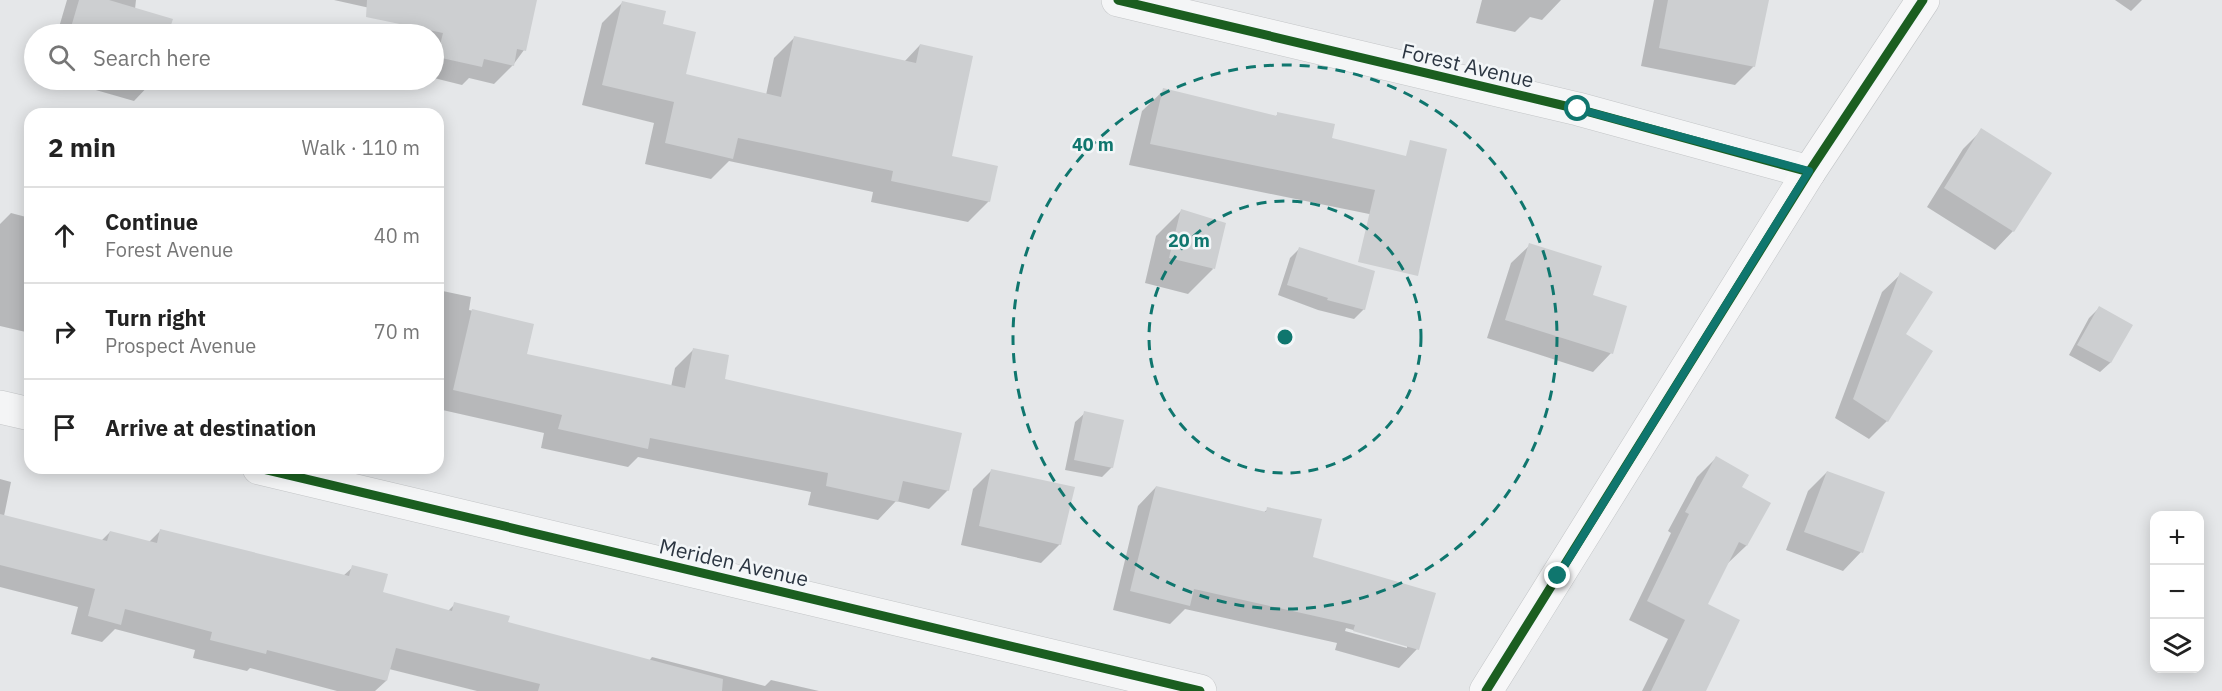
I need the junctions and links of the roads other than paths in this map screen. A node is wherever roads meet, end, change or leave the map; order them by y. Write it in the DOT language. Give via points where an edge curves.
graph roads {
  1 [pos="1118,0"];
  2 [pos="1923,0"];
  3 [pos="1809,171"];
  4 [pos="0,407"];
  5 [pos="24,413"];
  6 [pos="284,474"];
  7 [pos="1200,691"];
  8 [pos="1486,691"];
  1 -- 3 [label="street, Forest Avenue" via="1578,109"];
  2 -- 3 [label="street"];
  3 -- 8 [label="street"];
  4 -- 5 [label="street"];
  6 -- 7 [label="street, Meriden Avenue"];
}
